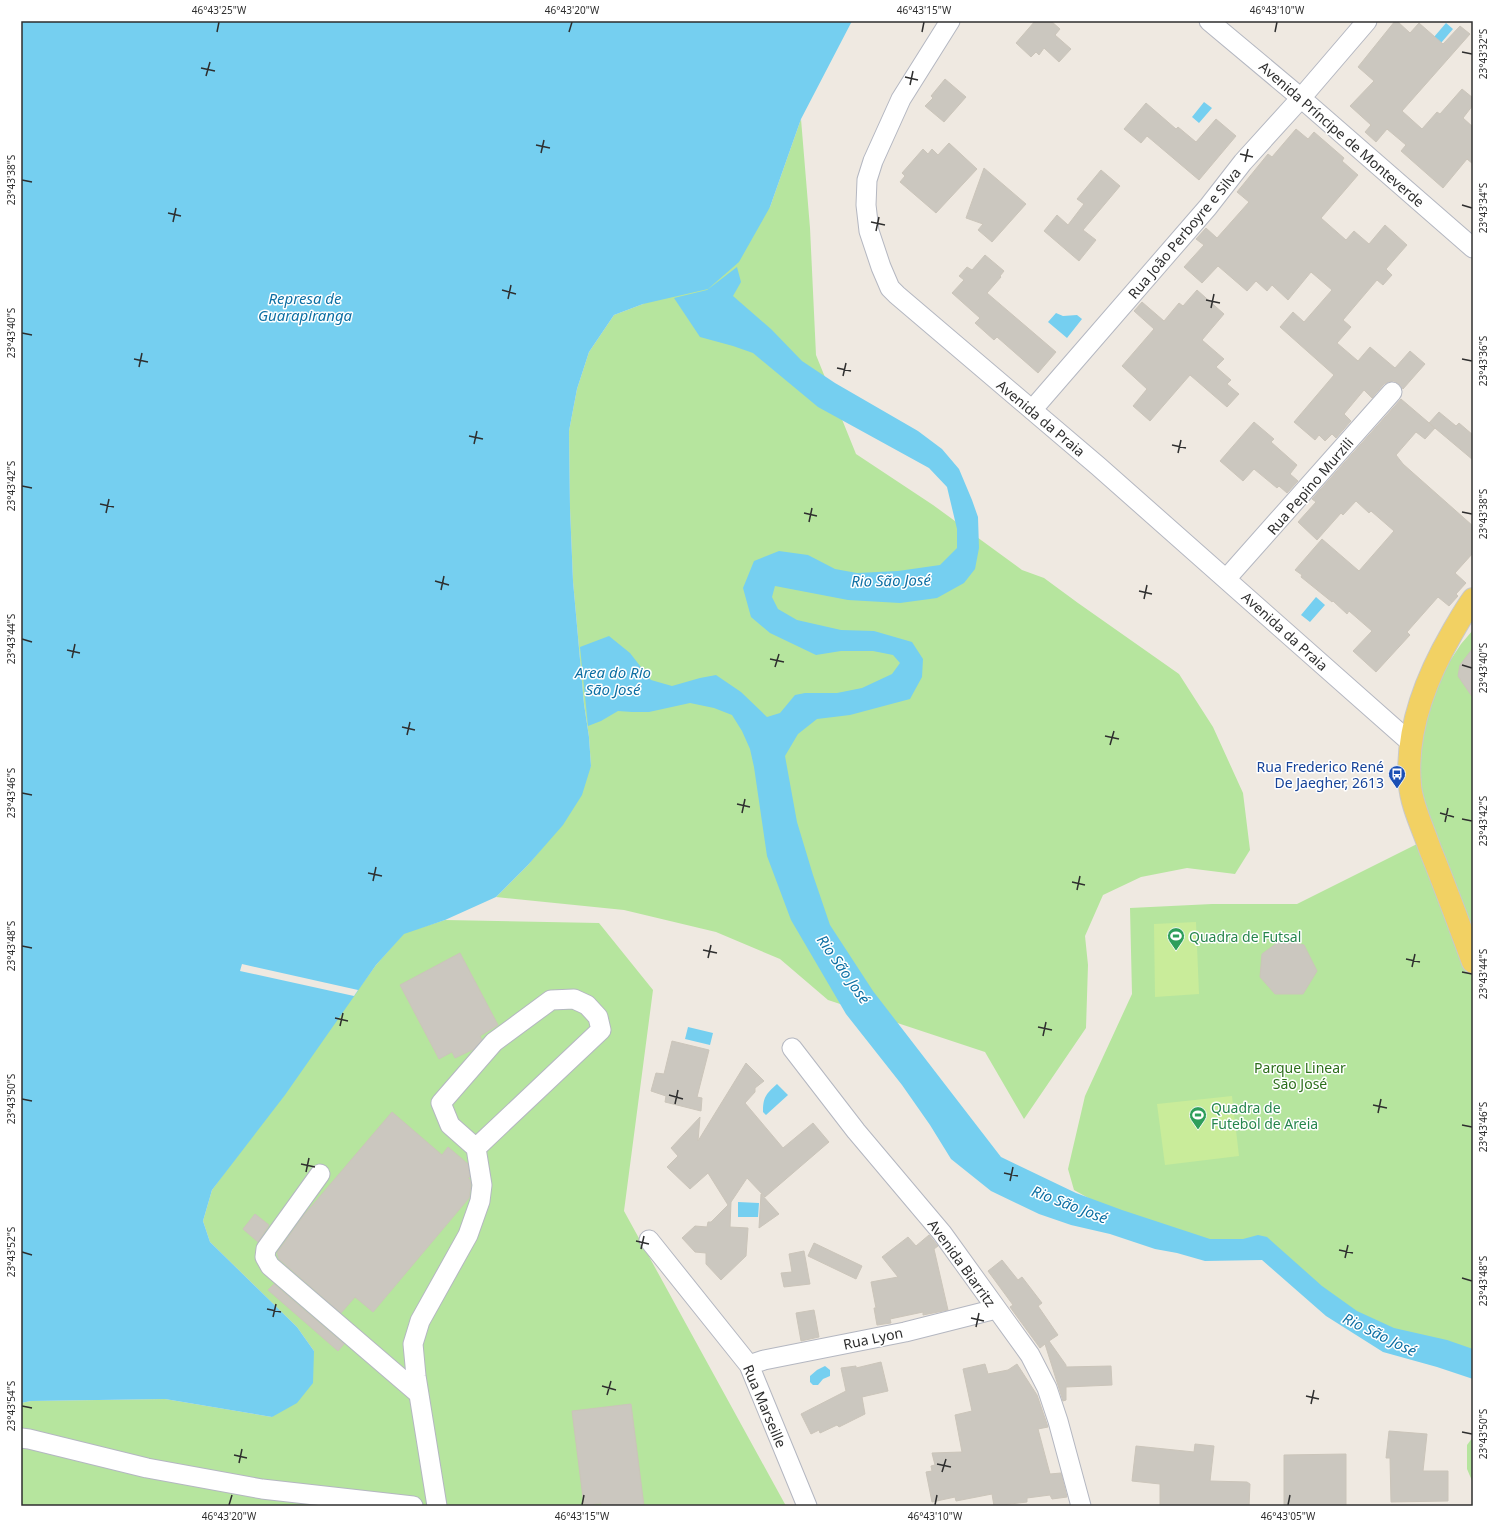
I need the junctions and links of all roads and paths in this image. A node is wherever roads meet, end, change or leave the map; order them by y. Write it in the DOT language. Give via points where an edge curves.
graph roads {
  1 [pos="950,21"];
  2 [pos="1209,21"];
  3 [pos="1367,21"];
  4 [pos="1302,98"];
  5 [pos="1473,248"];
  6 [pos="1392,392"];
  7 [pos="1032,410"];
  8 [pos="1226,579"];
  9 [pos="1473,599"];
  10 [pos="1411,743"];
  11 [pos="1473,962"];
  12 [pos="792,1048"];
  13 [pos="476,1148"];
  14 [pos="320,1174"];
  15 [pos="649,1240"];
  16 [pos="996,1309"];
  17 [pos="749,1365"];
  18 [pos="419,1394"];
  19 [pos="21,1438"];
  20 [pos="413,1506"];
  21 [pos="437,1506"];
  22 [pos="806,1506"];
  23 [pos="1081,1506"];
  1 -- 7 [label="street, Avenida da Praia" via="901,99 873,161 867,180 866,205 870,230 890,288"];
  2 -- 4 [label="street, Avenida Príncipe de Monteverde"];
  3 -- 4 [label="street, Rua João Perboyre e Silva"];
  4 -- 5 [label="street, Avenida Príncipe de Monteverde"];
  4 -- 7 [label="street, Rua João Perboyre e Silva" via="1243,162 1208,207"];
  6 -- 8 [label="street, Rua Pepino Murzili"];
  7 -- 8 [label="street, Avenida da Praia"];
  8 -- 10 [label="street, Avenida da Praia"];
  9 -- 10 [label="main road" via="1433,670 1415,719"];
  10 -- 11 [label="main road" via="1411,791 1426,839"];
  12 -- 16 [label="street, Avenida Biarritz" via="856,1131 942,1233"];
  13 -- 13 [label="street" via="450,1124 441,1102 494,1042 538,1008 551,1000 574,999 587,1005 598,1017 601,1030"];
  13 -- 18 [label="street" via="482,1185 480,1201 468,1235 420,1321 413,1344"];
  14 -- 18 [label="street" via="266,1249 265,1257 270,1266"];
  15 -- 17 [label="street, Rua Marseille"];
  16 -- 17 [label="street, Rua Lyon" via="905,1332"];
  16 -- 23 [label="street, Avenida Biarritz" via="1030,1355 1047,1388"];
  17 -- 22 [label="street, Rua Marseille"];
  18 -- 21 [label="street"];
  19 -- 20 [label="street" via="147,1468 262,1490"];
}
